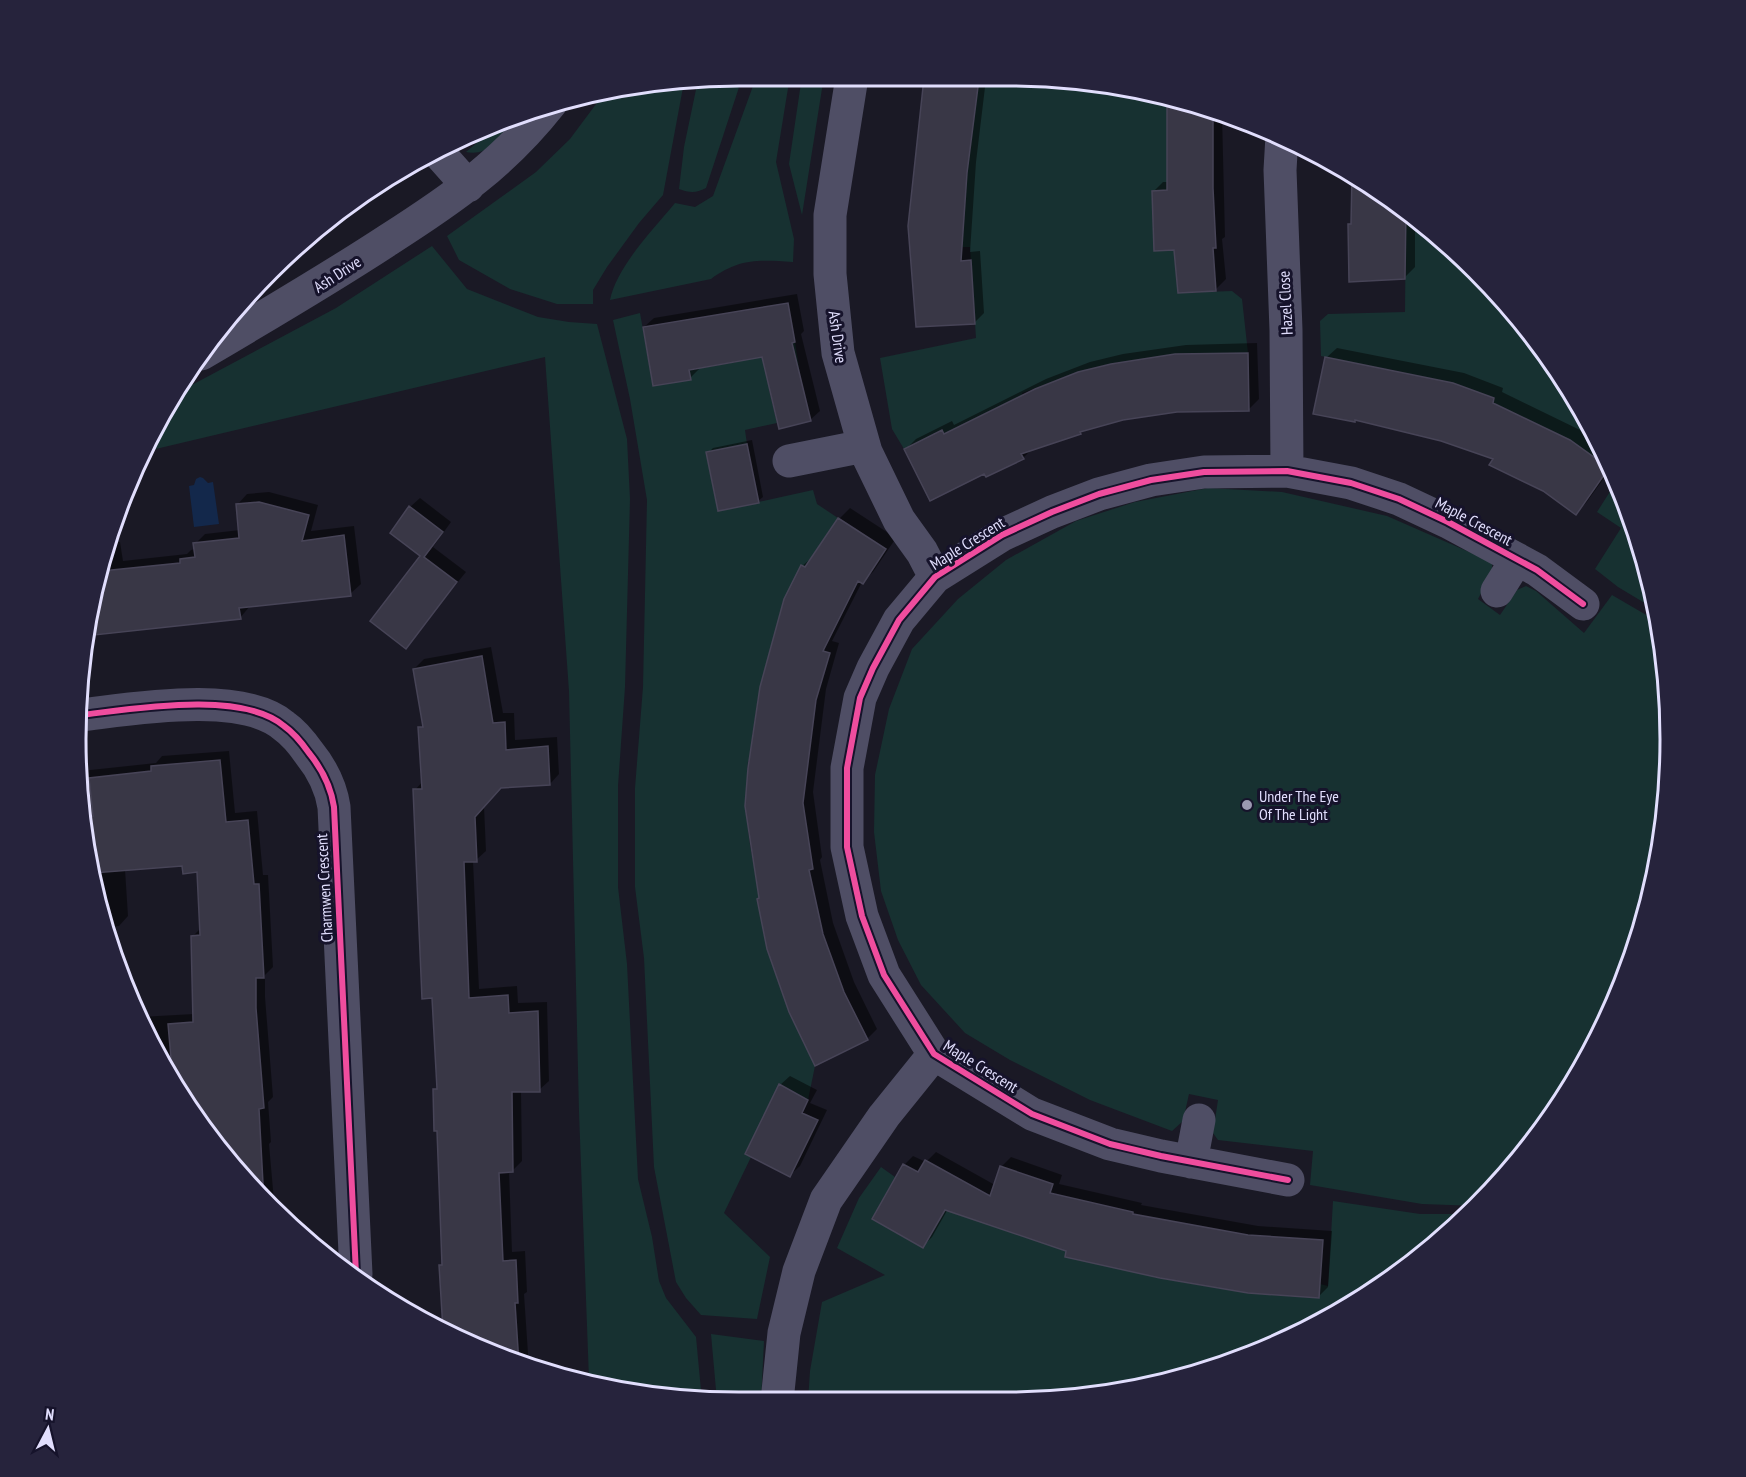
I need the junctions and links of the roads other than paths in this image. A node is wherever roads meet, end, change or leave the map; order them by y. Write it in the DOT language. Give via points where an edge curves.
graph roads {
  1 [pos="851,86"];
  2 [pos="541,116"];
  3 [pos="1281,146"];
  4 [pos="442,157"];
  5 [pos="468,186"];
  6 [pos="218,344"];
  7 [pos="864,446"];
  8 [pos="789,460"];
  9 [pos="1287,471"];
  10 [pos="1517,559"];
  11 [pos="935,577"];
  12 [pos="1497,591"];
  13 [pos="1583,604"];
  14 [pos="87,715"];
  15 [pos="934,1054"];
  16 [pos="1199,1120"];
  17 [pos="1191,1162"];
  18 [pos="1288,1180"];
  19 [pos="356,1267"];
  20 [pos="778,1391"];
  1 -- 7 [label="street, Ash Drive" via="830,215 830,274 838,353"];
  2 -- 5 [label="street, Ash Drive" via="497,163"];
  3 -- 9 [label="street, Hazel Close"];
  4 -- 5 [label="street"];
  5 -- 6 [label="street, Ash Drive" via="315,288"];
  7 -- 8 [label="street"];
  7 -- 11 [label="street, Ash Drive" via="899,520"];
  9 -- 10 [label="street, Maple Crescent" via="1351,483 1400,499"];
  9 -- 11 [label="street, Maple Crescent" via="1204,472 1151,480 1099,494 1002,535"];
  10 -- 12 [label="street"];
  10 -- 13 [label="street, Maple Crescent"];
  11 -- 15 [label="street, Maple Crescent" via="899,620 873,668 860,698 847,768 848,846 862,916 884,975"];
  14 -- 19 [label="street, Charmwen Crescent" via="203,703 248,709 284,725 302,743 330,788"];
  15 -- 17 [label="street, Maple Crescent" via="1032,1114 1110,1144"];
  15 -- 20 [label="street, Maple Crescent" via="884,1116 826,1200 799,1271 784,1334"];
  16 -- 17 [label="street"];
  17 -- 18 [label="street, Maple Crescent"];
}
